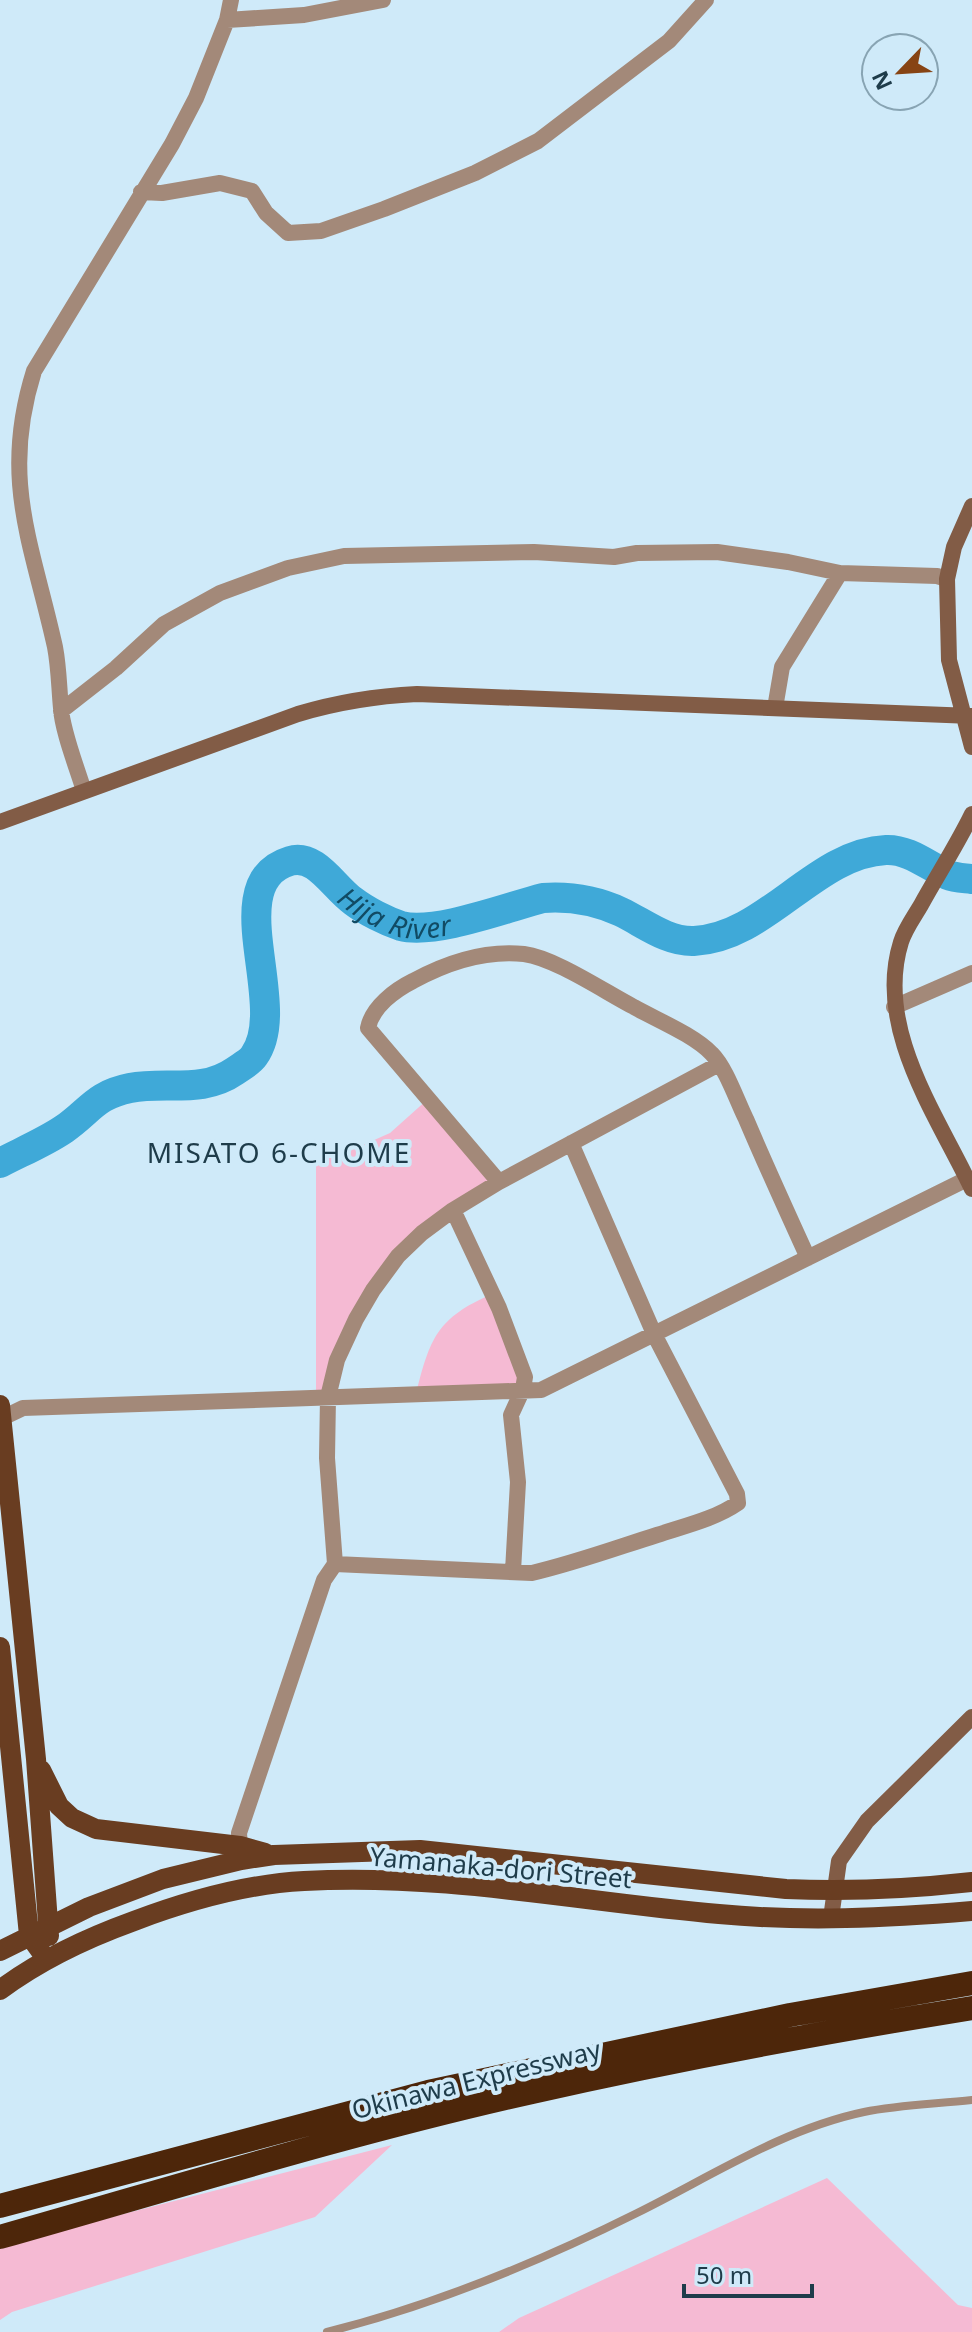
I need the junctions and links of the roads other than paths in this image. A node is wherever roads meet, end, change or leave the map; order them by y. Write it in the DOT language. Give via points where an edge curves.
graph roads {
  1 [pos="231,0"];
  2 [pos="383,0"];
  3 [pos="706,0"];
  4 [pos="227,20"];
  5 [pos="141,192"];
  6 [pos="972,506"];
  7 [pos="840,573"];
  8 [pos="947,579"];
  9 [pos="775,708"];
  10 [pos="61,711"];
  11 [pos="968,716"];
  12 [pos="972,747"];
  13 [pos="84,791"];
  14 [pos="972,814"];
  15 [pos="0,822"];
  16 [pos="972,973"];
  17 [pos="894,1007"];
  18 [pos="719,1064"];
  19 [pos="571,1143"];
  20 [pos="499,1182"];
  21 [pos="970,1184"];
  22 [pos="453,1210"];
  23 [pos="808,1258"];
  24 [pos="655,1336"];
  25 [pos="523,1389"];
  26 [pos="328,1397"];
  27 [pos="1,1414"];
  28 [pos="335,1564"];
  29 [pos="513,1571"];
  30 [pos="0,1647"];
  31 [pos="972,1717"];
  32 [pos="36,1759"];
  33 [pos="8,1784"];
  34 [pos="240,1846"];
  35 [pos="274,1855"];
  36 [pos="972,1882"];
  37 [pos="836,1891"];
  38 [pos="972,1911"];
  39 [pos="831,1918"];
  40 [pos="50,1926"];
  41 [pos="29,1935"];
  42 [pos="0,1951"];
  43 [pos="47,1960"];
  44 [pos="972,1983"];
  45 [pos="0,1990"];
  46 [pos="972,2008"];
  47 [pos="972,2100"];
  48 [pos="0,2206"];
  49 [pos="0,2237"];
  50 [pos="327,2332"];
  1 -- 4 [label="street"];
  2 -- 4 [label="street" via="304,15"];
  3 -- 5 [label="street" via="669,41 538,141 475,173 346,223 288,233 252,191 220,183"];
  4 -- 5 [label="street" via="196,98"];
  5 -- 10 [label="street" via="34,371 16,437 19,499 55,648"];
  6 -- 8 [label="street"];
  7 -- 8 [label="street"];
  7 -- 9 [label="street" via="782,667"];
  7 -- 10 [label="street" via="717,552 344,556 288,568 220,593 164,624"];
  8 -- 11 [label="street" via="949,660"];
  9 -- 11 [label="street"];
  9 -- 13 [label="street" via="383,695 298,714"];
  10 -- 13 [label="street"];
  11 -- 12 [label="street"];
  13 -- 15 [label="street"];
  14 -- 17 [label="street" via="901,940 893,977"];
  16 -- 17 [label="street"];
  17 -- 21 [label="street" via="911,1064"];
  18 -- 19 [label="street"];
  18 -- 20 [label="street" via="674,1029 525,954 448,964 406,984 370,1017 368,1028"];
  18 -- 23 [label="street"];
  19 -- 20 [label="street"];
  19 -- 24 [label="street"];
  20 -- 22 [label="street"];
  21 -- 23 [label="street"];
  22 -- 25 [label="street" via="517,1354"];
  22 -- 26 [label="street" via="398,1256 373,1290 337,1360"];
  23 -- 24 [label="street"];
  24 -- 25 [label="street" via="541,1390"];
  24 -- 29 [label="street" via="738,1503 559,1567"];
  25 -- 26 [label="street"];
  25 -- 29 [label="street" via="511,1415 518,1482"];
  26 -- 27 [label="street" via="23,1408"];
  26 -- 28 [label="street"];
  27 -- 32 [label="main road"];
  28 -- 29 [label="street"];
  28 -- 34 [label="street" via="324,1580 239,1833"];
  30 -- 33 [label="main road"];
  31 -- 37 [label="street" via="867,1821 839,1861"];
  32 -- 34 [label="main road" via="59,1806 96,1829"];
  32 -- 40 [label="main road"];
  33 -- 41 [label="main road"];
  34 -- 35 [label="main road"];
  35 -- 37 [label="main road, Yamanaka-dori Street" via="420,1850"];
  35 -- 40 [label="main road, Yamanaka-dori Street" via="163,1879"];
  36 -- 37 [label="main road, Yamanaka-dori Street"];
  37 -- 39 [label="street"];
  38 -- 39 [label="main road, Yamanaka-dori Street"];
  39 -- 43 [label="main road, Yamanaka-dori Street" via="721,1914 458,1885 302,1881 172,1907"];
  40 -- 41 [label="main road, Yamanaka-dori Street"];
  40 -- 43 [label="main road"];
  41 -- 42 [label="main road, Yamanaka-dori Street"];
  41 -- 43 [label="main road"];
  43 -- 45 [label="main road, Yamanaka-dori Street"];
  44 -- 48 [label="highway, Okinawa Expressway" via="790,2015 428,2092"];
  46 -- 49 [label="highway, Okinawa Expressway" via="794,2037 530,2092"];
  47 -- 50 [label="lane" via="863,2112 805,2131 620,2222 493,2277 396,2314"];
}
